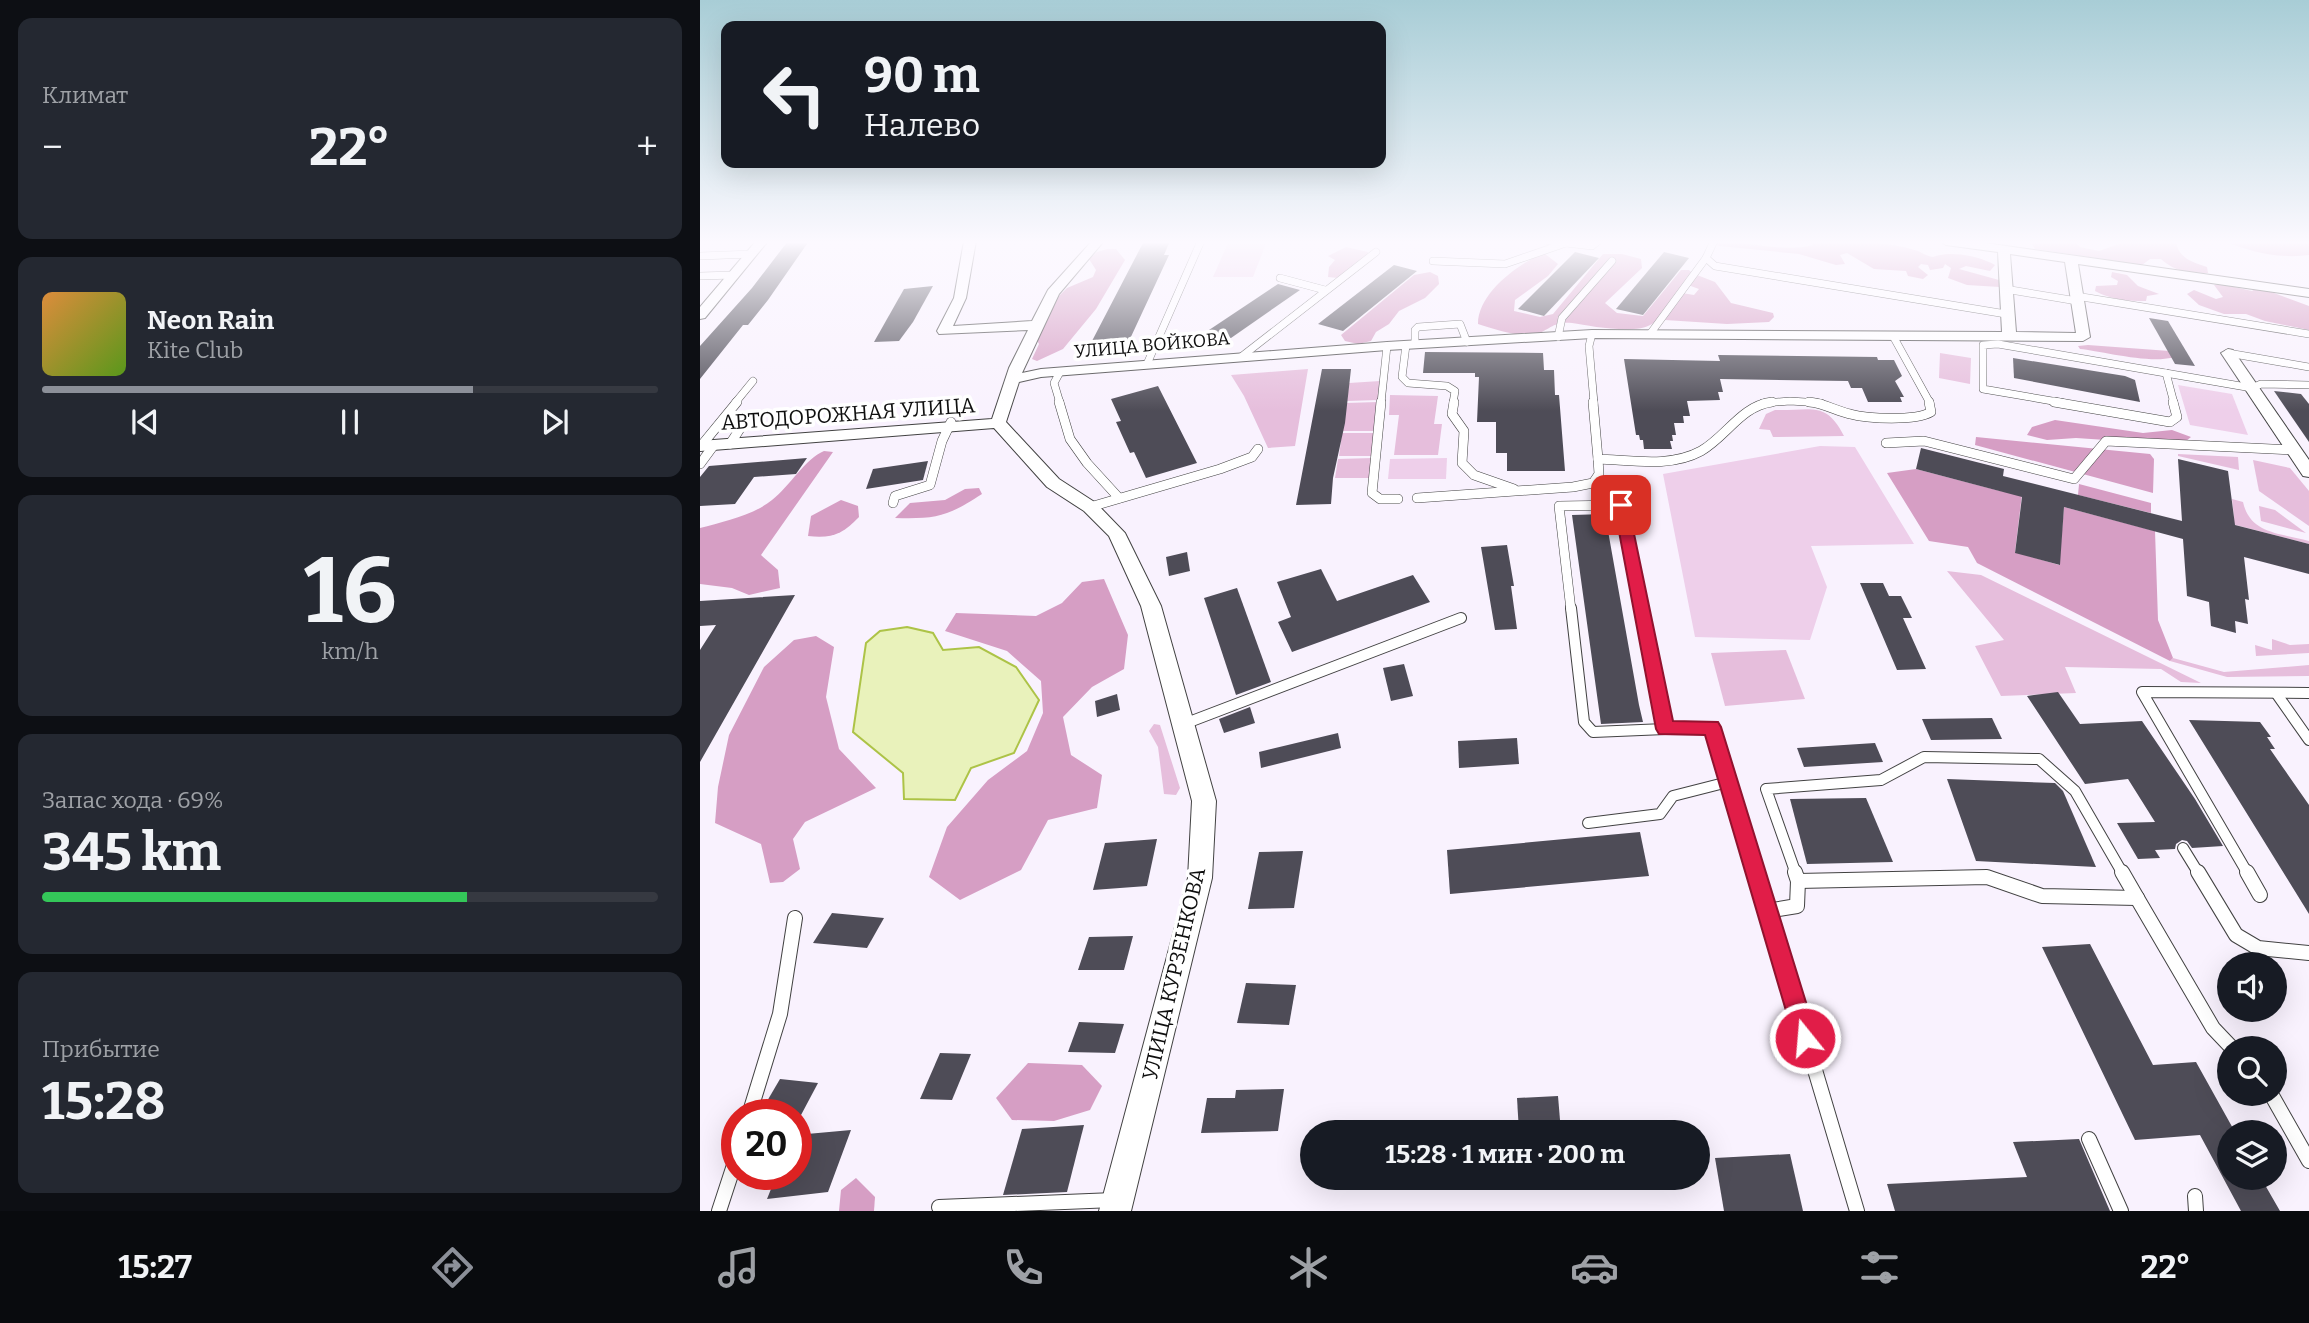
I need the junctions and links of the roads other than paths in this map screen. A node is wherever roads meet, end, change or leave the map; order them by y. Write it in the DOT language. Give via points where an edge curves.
graph roads {
  1 [pos="715,298"];
  2 [pos="960,298"];
  3 [pos="1051,298"];
  4 [pos="1176,298"];
  5 [pos="1316,298"];
  6 [pos="1580,298"];
  7 [pos="1677,298"];
  8 [pos="1906,298"];
  9 [pos="2005,298"];
  10 [pos="2066,298"];
  11 [pos="2077,299"];
  12 [pos="2006,314"];
  13 [pos="700,315"];
  14 [pos="1036,325"];
  15 [pos="1592,334"];
  16 [pos="1650,334"];
  17 [pos="2309,334"];
  18 [pos="1893,336"];
  19 [pos="1558,337"];
  20 [pos="2009,337"];
  21 [pos="1411,344"];
  22 [pos="1387,346"];
  23 [pos="2228,354"];
  24 [pos="1241,357"];
  25 [pos="1147,364"];
  26 [pos="2309,367"];
  27 [pos="1060,372"];
  28 [pos="2166,373"];
  29 [pos="1012,379"];
  30 [pos="753,381"];
  31 [pos="2309,385"];
  32 [pos="2252,388"];
  33 [pos="745,421"];
  34 [pos="998,423"];
  35 [pos="950,425"];
  36 [pos="1739,433"];
  37 [pos="1722,436"];
  38 [pos="717,443"];
  39 [pos="1886,443"];
  40 [pos="1258,449"];
  41 [pos="2302,451"];
  42 [pos="1598,459"];
  43 [pos="700,464"];
  44 [pos="2309,472"];
  45 [pos="1514,489"];
  46 [pos="1119,498"];
  47 [pos="1417,498"];
  48 [pos="1398,499"];
  49 [pos="893,503"];
  50 [pos="1090,507"];
  51 [pos="1461,618"];
  52 [pos="2276,693"];
  53 [pos="2309,693"];
  54 [pos="1183,724"];
  55 [pos="1665,729"];
  56 [pos="2309,740"];
  57 [pos="1728,782"];
  58 [pos="1588,823"];
  59 [pos="2183,848"];
  60 [pos="1798,881"];
  61 [pos="2260,895"];
  62 [pos="2139,898"];
  63 [pos="1767,911"];
  64 [pos="795,918"];
  65 [pos="2309,953"];
  66 [pos="2221,1036"];
  67 [pos="754,1099"];
  68 [pos="2278,1106"];
  69 [pos="2090,1139"];
  70 [pos="2309,1161"];
  71 [pos="726,1190"];
  72 [pos="1117,1205"];
  73 [pos="939,1207"];
  74 [pos="719,1211"];
  75 [pos="1857,1211"];
  76 [pos="2121,1211"];
  1 -- 13 [label="street"];
  2 -- 14 [label="street" via="944,331"];
  3 -- 14 [label="street"];
  4 -- 25 [label="lane"];
  5 -- 24 [label="lane"];
  6 -- 19 [label="lane" via="1562,318"];
  7 -- 16 [label="lane"];
  8 -- 12 [label="lane"];
  9 -- 12 [label="street"];
  10 -- 11 [label="lane"];
  11 -- 17 [label="lane"];
  11 -- 20 [label="street, УЛИЦА ВОЙКОВА" via="2083,338"];
  12 -- 20 [label="street"];
  14 -- 29 [label="street"];
  15 -- 16 [label="street, УЛИЦА ВОЙКОВА"];
  15 -- 19 [label="street, УЛИЦА ВОЙКОВА"];
  15 -- 42 [label="lane" via="1589,346"];
  16 -- 18 [label="street, УЛИЦА ВОЙКОВА"];
  18 -- 20 [label="street, УЛИЦА ВОЙКОВА"];
  18 -- 37 [label="lane" via="1930,404 1931,412 1923,417 1852,415 1828,405 1768,402 1753,408"];
  19 -- 21 [label="street, УЛИЦА ВОЙКОВА"];
  21 -- 22 [label="street, УЛИЦА ВОЙКОВА"];
  21 -- 45 [label="lane" via="1402,377 1408,383 1447,386 1455,391 1452,414 1464,431 1462,463 1474,475"];
  22 -- 24 [label="street, УЛИЦА ВОЙКОВА"];
  22 -- 48 [label="lane" via="1372,493 1380,499"];
  23 -- 26 [label="lane"];
  23 -- 32 [label="street"];
  24 -- 25 [label="street, УЛИЦА ВОЙКОВА"];
  25 -- 27 [label="street, УЛИЦА ВОЙКОВА"];
  27 -- 29 [label="street, УЛИЦА ВОЙКОВА"];
  27 -- 46 [label="lane" via="1054,383 1070,439"];
  28 -- 28 [label="lane" via="1998,344 1983,345 1983,389 2170,422 2176,417"];
  28 -- 32 [label="lane"];
  29 -- 34 [label="street"];
  30 -- 38 [label="lane"];
  31 -- 32 [label="lane" via="2261,384"];
  32 -- 41 [label="street"];
  33 -- 38 [label="lane"];
  34 -- 35 [label="street, АВТОДОРОЖНАЯ УЛИЦА"];
  34 -- 50 [label="street, УЛИЦА КУРЗЕНКОВА" via="1053,483"];
  35 -- 38 [label="street, АВТОДОРОЖНАЯ УЛИЦА"];
  35 -- 49 [label="lane" via="930,485 903,491"];
  36 -- 37 [label="lane"];
  37 -- 42 [label="lane" via="1679,459"];
  38 -- 43 [label="lane"];
  39 -- 41 [label="lane" via="1924,442 2074,479 2106,441"];
  40 -- 46 [label="lane" via="1252,457 1220,469"];
  41 -- 44 [label="street"];
  42 -- 45 [label="lane" via="1594,483"];
  45 -- 47 [label="lane"];
  46 -- 50 [label="lane"];
  50 -- 54 [label="street, УЛИЦА КУРЗЕНКОВА" via="1116,533 1151,606"];
  51 -- 54 [label="lane"];
  52 -- 53 [label="lane"];
  52 -- 56 [label="lane"];
  52 -- 61 [label="lane" via="2142,692"];
  54 -- 72 [label="street, УЛИЦА КУРЗЕНКОВА" via="1204,801 1200,878"];
  55 -- 55 [label="lane" via="1621,505 1559,506 1584,722 1593,732"];
  55 -- 57 [label="lane" via="1712,727"];
  57 -- 58 [label="lane" via="1673,796 1660,814"];
  57 -- 63 [label="lane"];
  59 -- 65 [label="lane" via="2236,935 2258,948"];
  60 -- 62 [label="lane" via="1987,877 2042,896"];
  60 -- 62 [label="lane" via="1766,789 1881,780 1924,757 2039,759 2075,791"];
  60 -- 63 [label="lane" via="1797,906"];
  62 -- 66 [label="lane"];
  63 -- 75 [label="lane"];
  64 -- 67 [label="lane" via="779,1014"];
  68 -- 70 [label="lane"];
  69 -- 76 [label="lane"];
  71 -- 74 [label="lane"];
  72 -- 73 [label="lane"];
}
